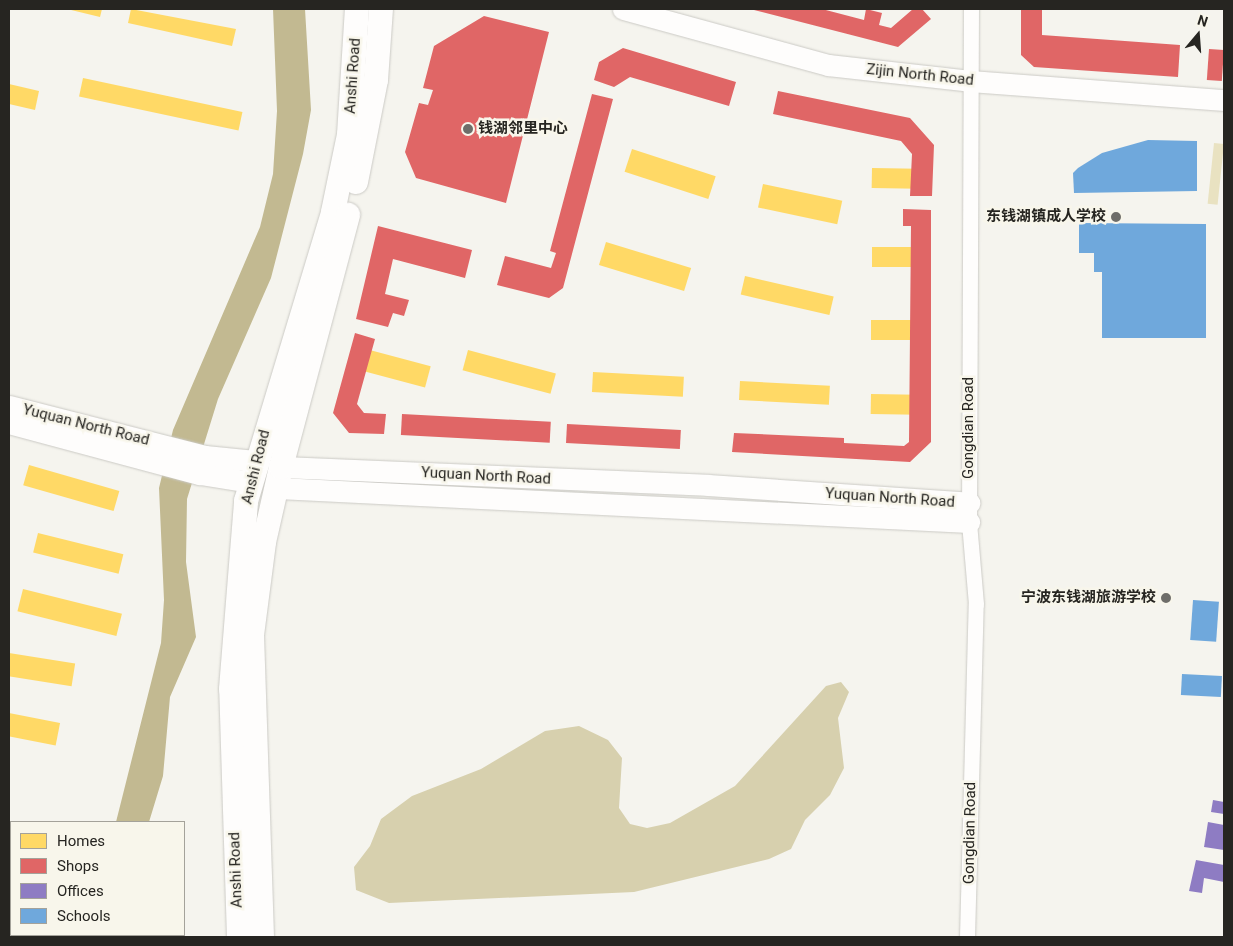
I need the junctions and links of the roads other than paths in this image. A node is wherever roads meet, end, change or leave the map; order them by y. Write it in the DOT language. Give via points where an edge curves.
graph roads {
  1 [pos="357,9"];
  2 [pos="381,9"];
  3 [pos="623,9"];
  4 [pos="971,9"];
  5 [pos="970,81"];
  6 [pos="1224,100"];
  7 [pos="9,406"];
  8 [pos="9,424"];
  9 [pos="156,452"];
  10 [pos="253,472"];
  11 [pos="279,478"];
  12 [pos="969,513"];
  13 [pos="238,937"];
  14 [pos="262,937"];
  15 [pos="967,937"];
  1 -- 10 [label="main road, Anshi Road" via="349,135 333,212"];
  2 -- 11 [label="main road, Anshi Road" via="366,139"];
  3 -- 5 [label="street, Zijin North Road" via="828,65"];
  4 -- 5 [label="street, Gongdian Road"];
  5 -- 6 [label="street, Zijin North Road"];
  5 -- 12 [label="street, Gongdian Road"];
  7 -- 9 [label="street, Yuquan North Road"];
  8 -- 9 [label="street, Yuquan North Road"];
  9 -- 10 [label="street, Yuquan North Road" via="202,465"];
  10 -- 11 [label="main road, Yuquan North Road"];
  10 -- 13 [label="main road, Anshi Road" via="236,597 231,689"];
  11 -- 12 [label="street, Yuquan North Road"];
  11 -- 14 [label="main road, Anshi Road" via="264,542 252,635"];
  12 -- 15 [label="street, Gongdian Road" via="976,604"];
}
